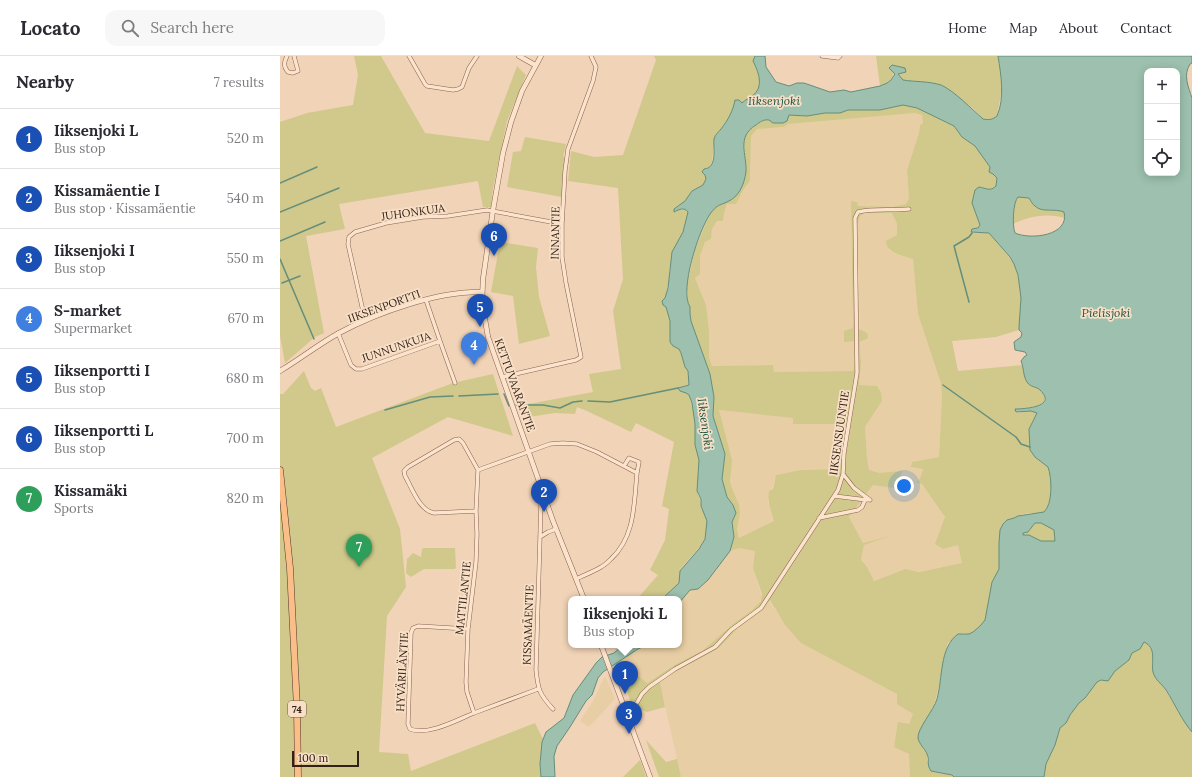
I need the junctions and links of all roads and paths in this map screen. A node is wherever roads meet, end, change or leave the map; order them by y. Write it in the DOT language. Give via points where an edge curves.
graph roads {
  1 [pos="286,56"];
  2 [pos="294,56"];
  3 [pos="409,56"];
  4 [pos="477,56"];
  5 [pos="519,56"];
  6 [pos="541,56"];
  7 [pos="592,56"];
  8 [pos="822,56"];
  9 [pos="840,56"];
  10 [pos="535,66"];
  11 [pos="909,208"];
  12 [pos="493,210"];
  13 [pos="562,224"];
  14 [pos="482,292"];
  15 [pos="426,300"];
  16 [pos="365,320"];
  17 [pos="338,333"];
  18 [pos="440,341"];
  19 [pos="280,371"];
  20 [pos="502,377"];
  21 [pos="455,383"];
  22 [pos="529,451"];
  23 [pos="624,466"];
  24 [pos="280,470"];
  25 [pos="478,470"];
  26 [pos="637,473"];
  27 [pos="843,474"];
  28 [pos="834,496"];
  29 [pos="865,500"];
  30 [pos="541,504"];
  31 [pos="476,510"];
  32 [pos="819,518"];
  33 [pos="556,529"];
  34 [pos="540,537"];
  35 [pos="576,579"];
  36 [pos="583,596"];
  37 [pos="468,629"];
  38 [pos="602,648"];
  39 [pos="538,689"];
  40 [pos="553,709"];
  41 [pos="625,711"];
  42 [pos="474,713"];
  43 [pos="298,777"];
  44 [pos="650,777"];
  1 -- 2 [label="street" via="284,68 293,73 298,71"];
  3 -- 4 [label="street" via="427,86 453,90 462,87"];
  5 -- 10 [label="street"];
  6 -- 10 [label="street, KETTUVAARANTIE"];
  7 -- 13 [label="street, INNANTIE" via="596,67 593,81 568,149"];
  8 -- 9 [label="street"];
  10 -- 12 [label="street, KETTUVAARANTIE" via="510,122"];
  11 -- 27 [label="street, IIKSENSUUNTIE" via="865,210 858,212 855,218 857,373 844,452"];
  12 -- 13 [label="street"];
  12 -- 14 [label="street, KETTUVAARANTIE"];
  12 -- 16 [label="street, JUHONKUJA" via="386,223 355,232 349,237 348,244"];
  13 -- 20 [label="street, INNANTIE" via="562,257 581,357"];
  14 -- 15 [label="street, IIKSENPORTTI" via="458,293"];
  14 -- 20 [label="street, KETTUVAARANTIE" via="483,315 488,337"];
  15 -- 16 [label="street, IIKSENPORTTI"];
  15 -- 18 [label="street, JUNNUNKUJA"];
  16 -- 17 [label="street, IIKSENPORTTI"];
  17 -- 18 [label="street, JUNNUNKUJA" via="351,365 356,369"];
  17 -- 19 [label="street, IIKSENPORTTI"];
  18 -- 21 [label="street"];
  20 -- 22 [label="street, KETTUVAARANTIE"];
  22 -- 23 [label="street" via="550,444 577,444"];
  22 -- 25 [label="street"];
  22 -- 33 [label="street, KETTUVAARANTIE"];
  23 -- 26 [label="street"];
  23 -- 26 [label="street" via="628,458 639,462"];
  24 -- 43 [label="main road, 74" via="291,583"];
  25 -- 31 [label="street, MATTILANTIE"];
  25 -- 31 [label="street" via="459,439 404,471 422,506 428,511 434,513"];
  26 -- 35 [label="street" via="632,520 618,553 603,567"];
  27 -- 28 [label="street, IIKSENSUUNTIE"];
  27 -- 29 [label="street" via="854,488 870,500"];
  28 -- 29 [label="street"];
  28 -- 32 [label="street, IIKSENSUUNTIE"];
  29 -- 32 [label="street" via="858,510"];
  30 -- 34 [label="street, KISSAMÄENTIE"];
  31 -- 37 [label="street, MATTILANTIE" via="476,562"];
  32 -- 41 [label="street, IIKSENSUUNTIE" via="761,608 731,630 715,647 649,687 635,706"];
  33 -- 34 [label="street"];
  33 -- 35 [label="street, KETTUVAARANTIE"];
  34 -- 39 [label="street, KISSAMÄENTIE" via="536,670"];
  35 -- 36 [label="street, KETTUVAARANTIE"];
  37 -- 42 [label="street, MATTILANTIE" via="467,692"];
  37 -- 42 [label="street, HYVÄRILÄNTIE" via="418,626 413,628 408,724 410,729 426,731"];
  38 -- 41 [label="street"];
  39 -- 40 [label="street, KISSAMÄENTIE"];
  39 -- 42 [label="street"];
  41 -- 44 [label="street"];
}
